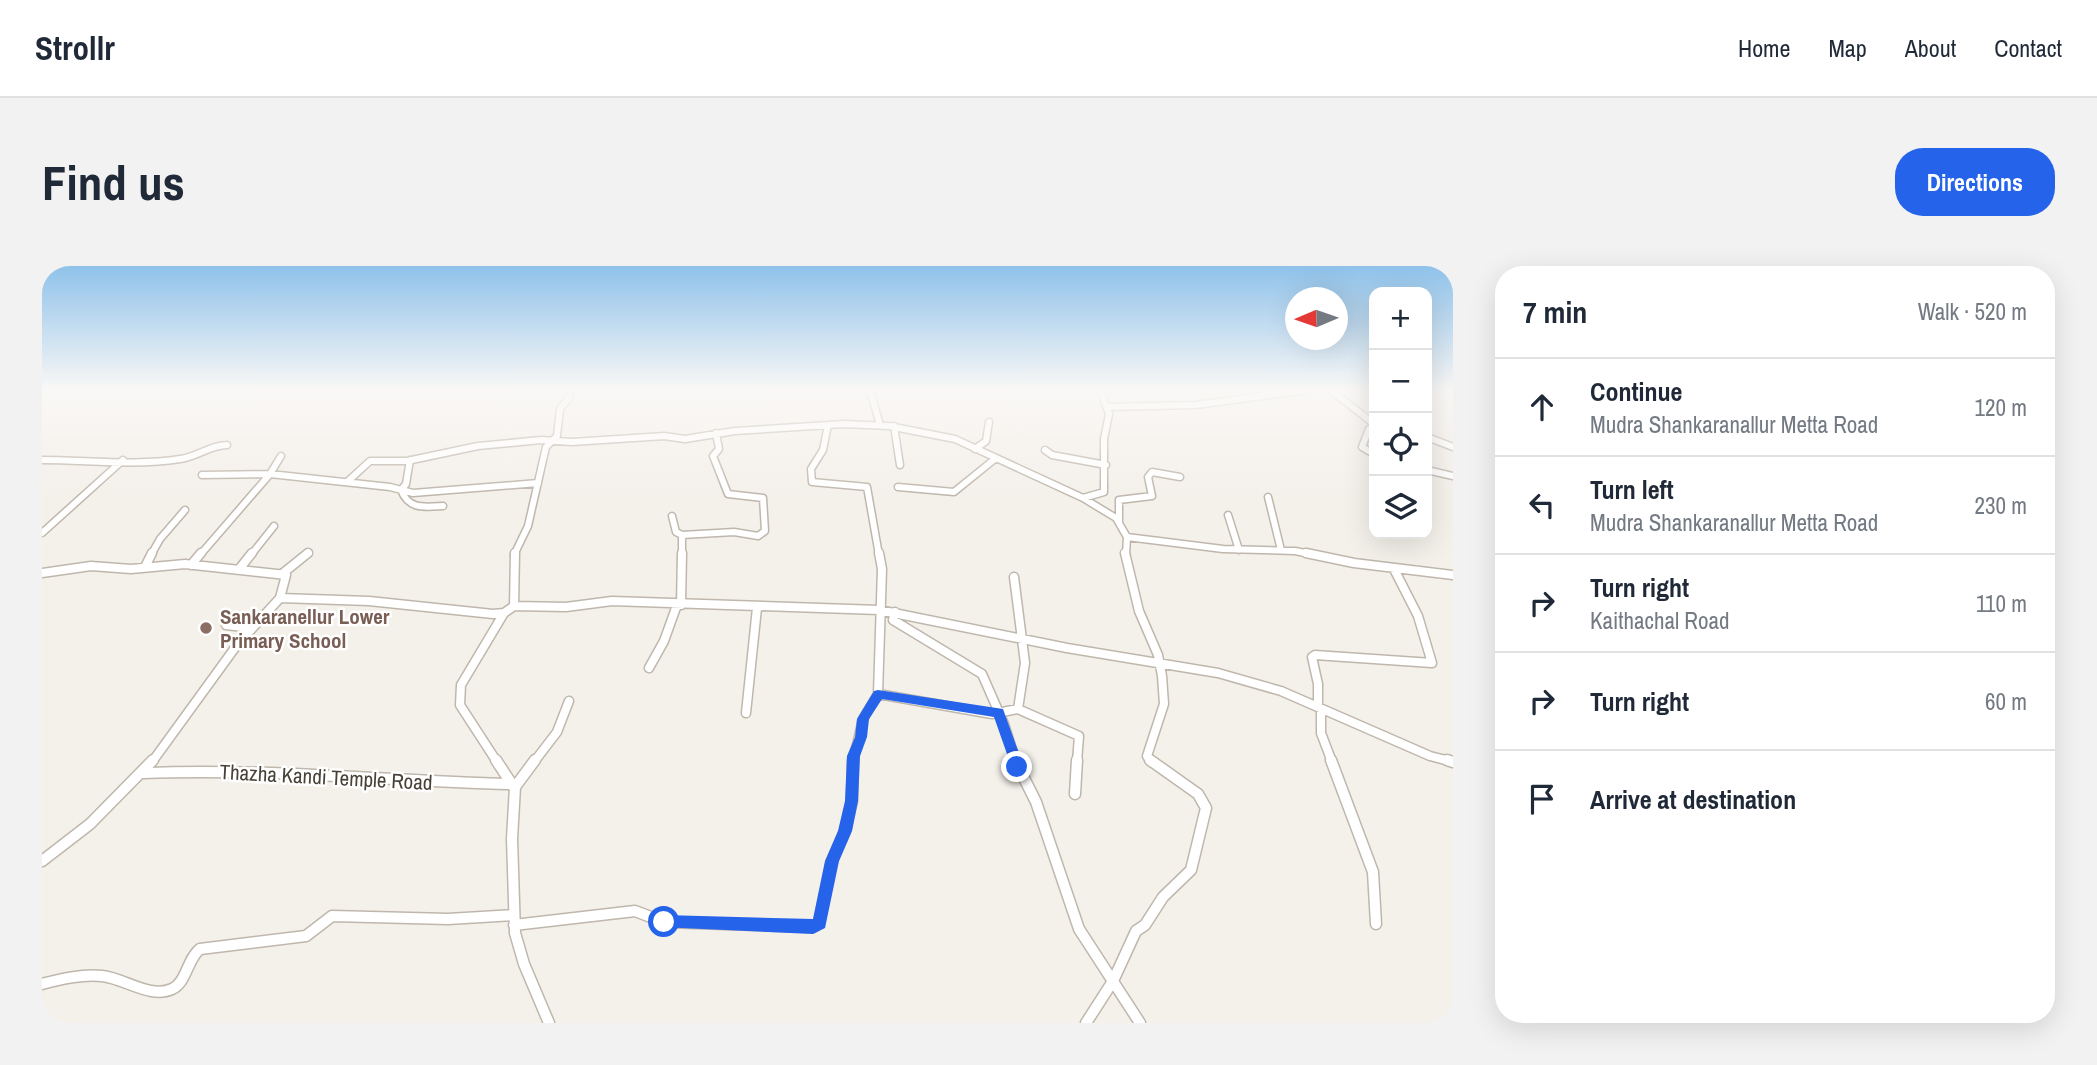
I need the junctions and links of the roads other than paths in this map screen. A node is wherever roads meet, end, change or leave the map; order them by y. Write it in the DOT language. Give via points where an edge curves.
graph roads {
  1 [pos="558,425"];
  2 [pos="823,425"];
  3 [pos="828,425"];
  4 [pos="885,425"];
  5 [pos="988,425"];
  6 [pos="1107,425"];
  7 [pos="894,426"];
  8 [pos="1369,429"];
  9 [pos="716,433"];
  10 [pos="1432,439"];
  11 [pos="551,442"];
  12 [pos="227,445"];
  13 [pos="1453,447"];
  14 [pos="975,449"];
  15 [pos="1045,450"];
  16 [pos="1369,451"];
  17 [pos="281,456"];
  18 [pos="996,458"];
  19 [pos="42,460"];
  20 [pos="123,460"];
  21 [pos="410,460"];
  22 [pos="901,465"];
  23 [pos="1106,465"];
  24 [pos="1432,472"];
  25 [pos="270,474"];
  26 [pos="202,475"];
  27 [pos="1180,477"];
  28 [pos="1453,477"];
  29 [pos="347,482"];
  30 [pos="538,483"];
  31 [pos="898,487"];
  32 [pos="401,490"];
  33 [pos="1268,497"];
  34 [pos="1083,498"];
  35 [pos="443,506"];
  36 [pos="185,510"];
  37 [pos="1228,515"];
  38 [pos="672,516"];
  39 [pos="1119,523"];
  40 [pos="274,526"];
  41 [pos="42,533"];
  42 [pos="682,535"];
  43 [pos="1128,537"];
  44 [pos="1239,550"];
  45 [pos="1282,550"];
  46 [pos="308,553"];
  47 [pos="191,565"];
  48 [pos="145,567"];
  49 [pos="240,568"];
  50 [pos="1394,569"];
  51 [pos="42,573"];
  52 [pos="282,574"];
  53 [pos="1453,575"];
  54 [pos="1014,577"];
  55 [pos="280,598"];
  56 [pos="679,605"];
  57 [pos="514,606"];
  58 [pos="757,608"];
  59 [pos="879,610"];
  60 [pos="895,612"];
  61 [pos="504,613"];
  62 [pos="226,625"];
  63 [pos="252,628"];
  64 [pos="1020,638"];
  65 [pos="1161,665"];
  66 [pos="649,668"];
  67 [pos="878,694"];
  68 [pos="569,701"];
  69 [pos="1319,708"];
  70 [pos="1018,709"];
  71 [pos="999,712"];
  72 [pos="746,713"];
  73 [pos="1453,762"];
  74 [pos="144,773"];
  75 [pos="512,785"];
  76 [pos="1074,794"];
  77 [pos="42,861"];
  78 [pos="514,920"];
  79 [pos="1376,924"];
  80 [pos="1113,981"];
  81 [pos="42,984"];
  82 [pos="549,1023"];
  83 [pos="1086,1023"];
  84 [pos="1140,1023"];
  1 -- 11 [label="street"];
  2 -- 9 [label="street"];
  3 -- 59 [label="street" via="823,450 811,469 812,482 867,487 882,569"];
  4 -- 7 [label="street"];
  5 -- 14 [label="street" via="986,441"];
  6 -- 23 [label="street"];
  7 -- 14 [label="street" via="956,439"];
  7 -- 22 [label="street"];
  8 -- 16 [label="street" via="1362,447"];
  9 -- 11 [label="street" via="685,439"];
  9 -- 42 [label="street" via="719,449 713,456 728,494 763,498 765,531 758,536 734,532"];
  10 -- 13 [label="street"];
  11 -- 21 [label="street" via="478,446"];
  11 -- 30 [label="street"];
  12 -- 20 [label="street" via="214,444 183,459"];
  14 -- 18 [label="street"];
  15 -- 23 [label="street"];
  17 -- 25 [label="street"];
  18 -- 31 [label="street" via="954,492"];
  18 -- 34 [label="street"];
  19 -- 20 [label="street"];
  20 -- 41 [label="street"];
  21 -- 29 [label="street" via="370,461"];
  21 -- 32 [label="street" via="407,484"];
  23 -- 34 [label="street" via="1103,494"];
  24 -- 28 [label="street"];
  25 -- 26 [label="street"];
  25 -- 29 [label="street"];
  25 -- 47 [label="street"];
  27 -- 39 [label="street" via="1152,472 1148,477 1152,496 1119,500"];
  29 -- 32 [label="street"];
  30 -- 32 [label="street" via="413,493"];
  30 -- 57 [label="street" via="528,526 514,555"];
  32 -- 35 [label="street" via="415,507"];
  33 -- 45 [label="street"];
  34 -- 39 [label="street"];
  36 -- 48 [label="street" via="160,539"];
  37 -- 44 [label="street"];
  38 -- 42 [label="street" via="676,532"];
  39 -- 43 [label="street"];
  40 -- 49 [label="street"];
  42 -- 56 [label="street"];
  43 -- 44 [label="street"];
  43 -- 65 [label="street" via="1125,552 1139,611"];
  44 -- 45 [label="street"];
  45 -- 50 [label="street"];
  46 -- 52 [label="street"];
  47 -- 48 [label="street"];
  47 -- 49 [label="street"];
  48 -- 51 [label="street" via="91,566"];
  49 -- 52 [label="street"];
  50 -- 53 [label="street"];
  50 -- 69 [label="street" via="1418,616 1432,663 1312,657"];
  52 -- 55 [label="street" via="287,580"];
  54 -- 64 [label="street"];
  55 -- 61 [label="street"];
  55 -- 63 [label="street"];
  56 -- 57 [label="street" via="612,601 566,607"];
  56 -- 58 [label="street"];
  56 -- 66 [label="street"];
  57 -- 61 [label="street"];
  58 -- 59 [label="street"];
  58 -- 72 [label="street"];
  59 -- 60 [label="street"];
  59 -- 67 [label="street"];
  60 -- 64 [label="street"];
  60 -- 71 [label="street" via="893,620 982,674"];
  61 -- 75 [label="street" via="461,685 460,705"];
  62 -- 63 [label="street"];
  63 -- 74 [label="street"];
  64 -- 65 [label="street"];
  64 -- 70 [label="street" via="1025,663"];
  65 -- 69 [label="street" via="1218,673 1281,691"];
  65 -- 80 [label="street" via="1164,704 1147,756 1198,794 1206,808 1191,870 1136,931"];
  67 -- 71 [label="street"];
  67 -- 78 [label="street" via="863,719 853,756 849,811 819,923 813,927 664,922 635,911"];
  68 -- 75 [label="street" via="557,732"];
  69 -- 73 [label="street"];
  69 -- 79 [label="street" via="1321,733 1373,872"];
  70 -- 71 [label="street"];
  70 -- 76 [label="street" via="1079,736"];
  71 -- 80 [label="street" via="1017,767 1036,802 1079,929"];
  74 -- 75 [label="street, Thazha Kandi Temple Road" via="317,773"];
  74 -- 77 [label="street"];
  75 -- 78 [label="street"];
  78 -- 81 [label="street" via="332,916 306,936 200,949 188,960 172,990 161,992 110,976"];
  78 -- 82 [label="street" via="524,964"];
  80 -- 83 [label="street"];
  80 -- 84 [label="street"];
}
